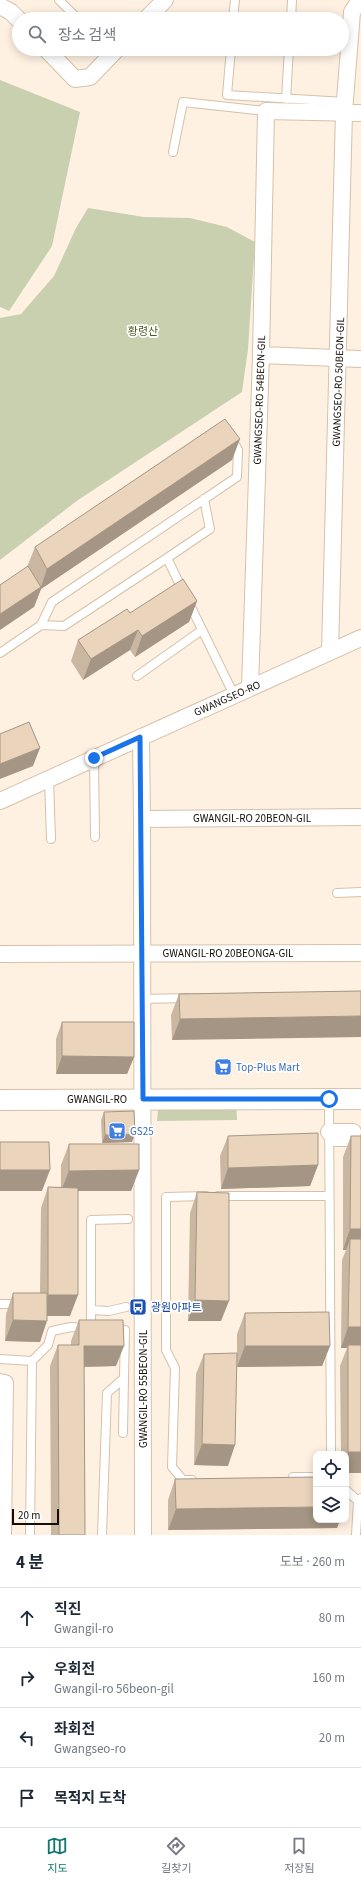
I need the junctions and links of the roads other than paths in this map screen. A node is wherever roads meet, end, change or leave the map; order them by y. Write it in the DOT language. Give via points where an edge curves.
graph roads {
  1 [pos="59,0"];
  2 [pos="235,0"];
  3 [pos="292,0"];
  4 [pos="163,1"];
  5 [pos="352,4"];
  6 [pos="0,6"];
  7 [pos="71,12"];
  8 [pos="153,12"];
  9 [pos="234,12"];
  10 [pos="291,12"];
  11 [pos="12,13"];
  12 [pos="361,26"];
  13 [pos="349,43"];
  14 [pos="53,56"];
  15 [pos="109,56"];
  16 [pos="231,56"];
  17 [pos="289,56"];
  18 [pos="348,56"];
  19 [pos="286,99"];
  20 [pos="344,107"];
  21 [pos="266,111"];
  22 [pos="361,113"];
  23 [pos="173,152"];
  24 [pos="261,355"];
  25 [pos="339,358"];
  26 [pos="361,359"];
  27 [pos="228,434"];
  28 [pos="204,499"];
  29 [pos="167,558"];
  30 [pos="41,625"];
  31 [pos="202,630"];
  32 [pos="361,638"];
  33 [pos="330,652"];
  34 [pos="0,653"];
  35 [pos="137,676"];
  36 [pos="250,688"];
  37 [pos="234,695"];
  38 [pos="140,737"];
  39 [pos="94,758"];
  40 [pos="49,779"];
  41 [pos="0,801"];
  42 [pos="361,817"];
  43 [pos="142,819"];
  44 [pos="95,837"];
  45 [pos="52,839"];
  46 [pos="361,892"];
  47 [pos="337,893"];
  48 [pos="361,953"];
  49 [pos="0,954"];
  50 [pos="142,954"];
  51 [pos="197,998"];
  52 [pos="142,999"];
  53 [pos="143,1099"];
  54 [pos="329,1099"];
  55 [pos="361,1099"];
  56 [pos="0,1100"];
  57 [pos="329,1137"];
  58 [pos="357,1137"];
  59 [pos="329,1196"];
  60 [pos="128,1219"];
  61 [pos="0,1304"];
  62 [pos="13,1304"];
  63 [pos="126,1307"];
  64 [pos="91,1310"];
  65 [pos="98,1329"];
  66 [pos="0,1359"];
  67 [pos="32,1361"];
  68 [pos="124,1378"];
  69 [pos="0,1382"];
  70 [pos="123,1433"];
  71 [pos="331,1451"];
  72 [pos="313,1477"];
  73 [pos="285,1478"];
  74 [pos="199,1480"];
  75 [pos="349,1492"];
  76 [pos="360,1500"];
  77 [pos="3,1535"];
  78 [pos="30,1535"];
  79 [pos="102,1535"];
  80 [pos="143,1535"];
  81 [pos="356,1535"];
  1 -- 7 [label="lane"];
  2 -- 9 [label="lane"];
  3 -- 10 [label="lane"];
  4 -- 8 [label="street"];
  5 -- 12 [label="lane"];
  5 -- 13 [label="street, GWANGSEO-RO 50BEON-GIL"];
  6 -- 11 [label="street"];
  14 -- 15 [label="street" via="75,79 90,77"];
  16 -- 19 [label="lane" via="228,95"];
  17 -- 19 [label="lane"];
  18 -- 20 [label="street, GWANGSEO-RO 50BEON-GIL"];
  19 -- 20 [label="lane"];
  20 -- 21 [label="street"];
  20 -- 22 [label="street"];
  20 -- 25 [label="street, GWANGSEO-RO 50BEON-GIL"];
  21 -- 23 [label="lane" via="183,102"];
  21 -- 24 [label="street, GWANGSEO-RO 54BEON-GIL"];
  24 -- 25 [label="street"];
  24 -- 36 [label="street, GWANGSEO-RO 54BEON-GIL"];
  25 -- 26 [label="street"];
  25 -- 33 [label="street, GWANGSEO-RO 50BEON-GIL"];
  27 -- 28 [label="lane" via="238,450 237,477"];
  28 -- 29 [label="lane" via="210,529"];
  28 -- 30 [label="lane" via="52,602"];
  29 -- 30 [label="lane" via="64,626"];
  29 -- 31 [label="lane"];
  30 -- 34 [label="lane"];
  31 -- 35 [label="lane"];
  31 -- 37 [label="lane"];
  32 -- 33 [label="street, GWANGSEO-RO"];
  33 -- 36 [label="street, GWANGSEO-RO"];
  36 -- 37 [label="street, GWANGSEO-RO"];
  37 -- 38 [label="street, GWANGSEO-RO"];
  38 -- 39 [label="street, GWANGSEO-RO"];
  38 -- 43 [label="street, GWANGIL-RO 55BEON-GIL"];
  39 -- 40 [label="street, GWANGSEO-RO"];
  39 -- 44 [label="lane"];
  40 -- 41 [label="street, GWANGSEO-RO"];
  40 -- 45 [label="lane"];
  42 -- 43 [label="street, GWANGIL-RO 20BEON-GIL"];
  43 -- 50 [label="street, GWANGIL-RO 55BEON-GIL"];
  46 -- 47 [label="lane"];
  48 -- 50 [label="street, GWANGIL-RO 20BEONGA-GIL"];
  49 -- 50 [label="street, GWANGIL-RO 20BEONGA-GIL"];
  50 -- 52 [label="street, GWANGIL-RO 55BEON-GIL"];
  51 -- 52 [label="lane"];
  52 -- 53 [label="street, GWANGIL-RO 55BEON-GIL"];
  53 -- 54 [label="street, GWANGIL-RO"];
  53 -- 56 [label="street, GWANGIL-RO"];
  53 -- 80 [label="street, GWANGIL-RO 55BEON-GIL"];
  54 -- 55 [label="street, GWANGIL-RO"];
  54 -- 57 [label="lane"];
  57 -- 58 [label="street"];
  57 -- 59 [label="lane"];
  59 -- 71 [label="lane"];
  59 -- 74 [label="lane" via="166,1197 166,1350 175,1368 172,1467 184,1480"];
  60 -- 64 [label="lane" via="91,1220"];
  61 -- 62 [label="lane"];
  63 -- 64 [label="lane" via="109,1311"];
  64 -- 65 [label="lane"];
  65 -- 67 [label="lane" via="71,1327 52,1332 48,1345"];
  65 -- 68 [label="lane" via="125,1330"];
  66 -- 67 [label="lane"];
  67 -- 78 [label="lane"];
  68 -- 70 [label="lane"];
  68 -- 79 [label="lane" via="107,1393"];
  69 -- 77 [label="street" via="6,1383"];
  72 -- 73 [label="lane"];
  75 -- 76 [label="lane"];
  76 -- 81 [label="lane"];
}
